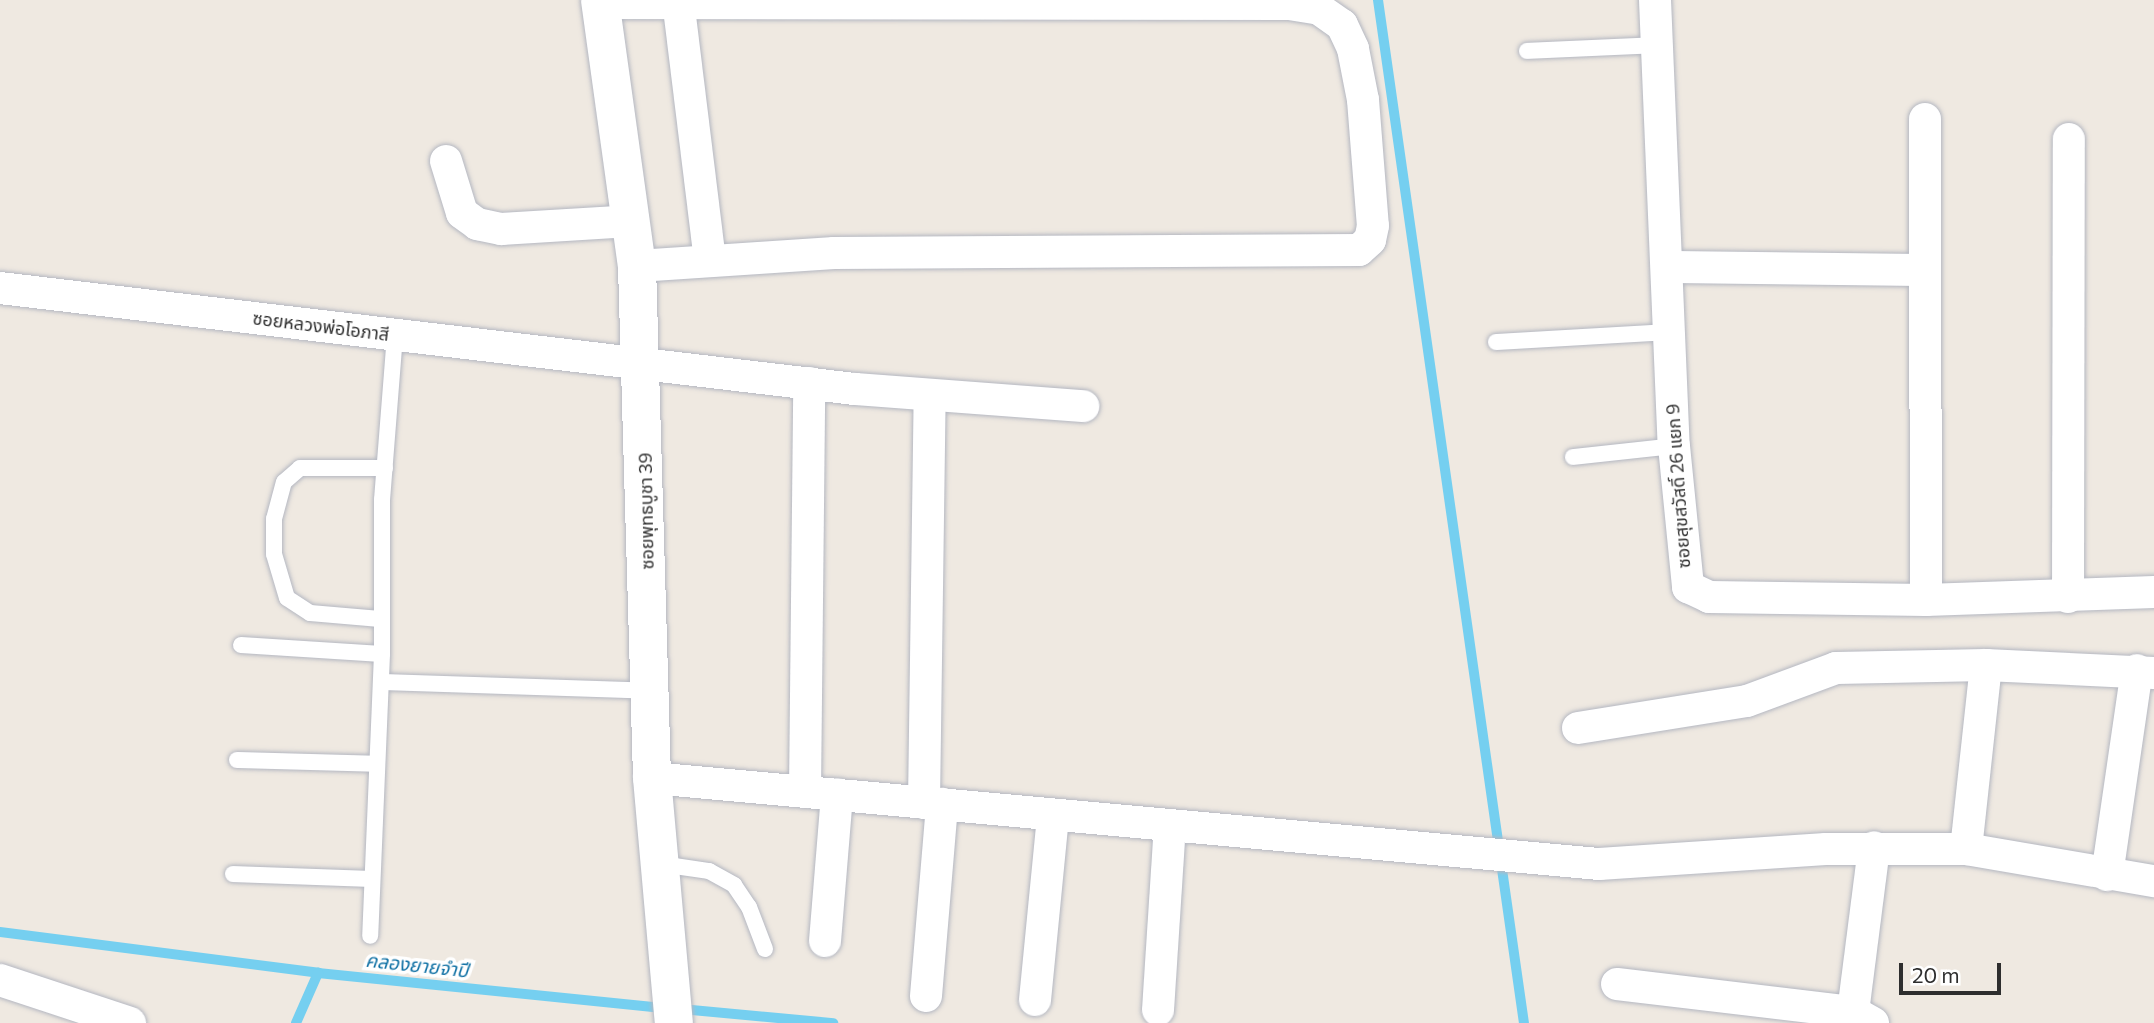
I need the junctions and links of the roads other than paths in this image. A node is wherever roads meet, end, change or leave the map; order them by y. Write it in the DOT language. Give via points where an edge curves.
graph roads {
  1 [pos="1655,0"];
  2 [pos="678,1"];
  3 [pos="600,2"];
  4 [pos="1657,45"];
  5 [pos="1527,51"];
  6 [pos="1925,119"];
  7 [pos="2069,139"];
  8 [pos="446,161"];
  9 [pos="630,221"];
  10 [pos="710,259"];
  11 [pos="637,266"];
  12 [pos="1669,267"];
  13 [pos="1925,270"];
  14 [pos="0,288"];
  15 [pos="1670,332"];
  16 [pos="395,334"];
  17 [pos="1496,342"];
  18 [pos="643,363"];
  19 [pos="809,383"];
  20 [pos="930,395"];
  21 [pos="1083,406"];
  22 [pos="1674,446"];
  23 [pos="1573,457"];
  24 [pos="385,468"];
  25 [pos="2154,592"];
  26 [pos="2068,597"];
  27 [pos="1926,600"];
  28 [pos="380,619"];
  29 [pos="241,645"];
  30 [pos="382,654"];
  31 [pos="1986,665"];
  32 [pos="2145,672"];
  33 [pos="383,682"];
  34 [pos="651,691"];
  35 [pos="1578,728"];
  36 [pos="237,760"];
  37 [pos="376,764"];
  38 [pos="652,778"];
  39 [pos="805,792"];
  40 [pos="837,794"];
  41 [pos="933,803"];
  42 [pos="1053,815"];
  43 [pos="1170,825"];
  44 [pos="1874,847"];
  45 [pos="1966,849"];
  46 [pos="659,863"];
  47 [pos="233,874"];
  48 [pos="2107,875"];
  49 [pos="371,879"];
  50 [pos="2154,881"];
  51 [pos="370,936"];
  52 [pos="825,941"];
  53 [pos="765,949"];
  54 [pos="0,980"];
  55 [pos="1617,984"];
  56 [pos="926,996"];
  57 [pos="1035,1000"];
  58 [pos="1158,1010"];
  59 [pos="1863,1018"];
  60 [pos="119,1021"];
  61 [pos="674,1023"];
  1 -- 4 [label="street, ซอยสุขสวัสดิ์ 26 แยก 9"];
  2 -- 3 [label="street"];
  2 -- 10 [label="street"];
  2 -- 10 [label="street" via="1289,4 1319,9 1342,25 1353,49 1363,100 1373,226 1370,240 1359,250 834,253"];
  3 -- 9 [label="street, ซอยพุทธบูชา 39"];
  4 -- 5 [label="lane"];
  4 -- 12 [label="street, ซอยสุขสวัสดิ์ 26 แยก 9"];
  6 -- 13 [label="street"];
  7 -- 26 [label="street"];
  8 -- 9 [label="street" via="462,213 477,224 501,229"];
  9 -- 11 [label="street, ซอยพุทธบูชา 39"];
  10 -- 11 [label="street"];
  11 -- 18 [label="street, ซอยพุทธบูชา 39"];
  12 -- 13 [label="street"];
  12 -- 15 [label="street, ซอยสุขสวัสดิ์ 26 แยก 9"];
  13 -- 27 [label="street"];
  14 -- 16 [label="street, ซอยหลวงพ่อโอภาสี"];
  15 -- 17 [label="lane"];
  15 -- 22 [label="street, ซอยสุขสวัสดิ์ 26 แยก 9"];
  16 -- 18 [label="street, ซอยหลวงพ่อโอภาสี"];
  16 -- 24 [label="lane"];
  18 -- 19 [label="street, ซอยหลวงพ่อโอภาสี"];
  18 -- 34 [label="street, ซอยพุทธบูชา 39"];
  19 -- 20 [label="street, ซอยหลวงพ่อโอภาสี"];
  19 -- 39 [label="street"];
  20 -- 21 [label="street, ซอยหลวงพ่อโอภาสี"];
  20 -- 41 [label="street"];
  22 -- 23 [label="lane"];
  22 -- 27 [label="street, ซอยสุขสวัสดิ์ 26 แยก 9" via="1684,579 1696,594"];
  24 -- 28 [label="lane"];
  24 -- 28 [label="lane" via="300,468 285,482 274,519 274,554 287,598 310,613"];
  25 -- 26 [label="street, ซอยสุขสวัสดิ์ 26 แยก 9"];
  26 -- 27 [label="street, ซอยสุขสวัสดิ์ 26 แยก 9"];
  28 -- 30 [label="lane"];
  29 -- 30 [label="lane"];
  30 -- 33 [label="lane"];
  31 -- 32 [label="street"];
  31 -- 35 [label="street" via="1836,668 1747,701"];
  31 -- 45 [label="street"];
  32 -- 48 [label="street"];
  33 -- 34 [label="lane"];
  33 -- 37 [label="lane"];
  34 -- 38 [label="street, ซอยพุทธบูชา 39"];
  36 -- 37 [label="lane"];
  37 -- 49 [label="lane"];
  38 -- 39 [label="street"];
  38 -- 46 [label="street, ซอยพุทธบูชา 39"];
  39 -- 40 [label="street"];
  40 -- 41 [label="street"];
  40 -- 52 [label="street"];
  41 -- 42 [label="street"];
  41 -- 56 [label="street"];
  42 -- 43 [label="street"];
  42 -- 57 [label="street"];
  43 -- 44 [label="street" via="1599,864"];
  43 -- 58 [label="street"];
  44 -- 45 [label="street"];
  44 -- 59 [label="street"];
  45 -- 48 [label="street"];
  46 -- 53 [label="lane" via="709,871 734,885"];
  46 -- 61 [label="street, ซอยพุทธบูชา 39"];
  47 -- 49 [label="lane"];
  48 -- 50 [label="street"];
  49 -- 51 [label="lane"];
  54 -- 60 [label="street"];
  55 -- 59 [label="street"];
}
